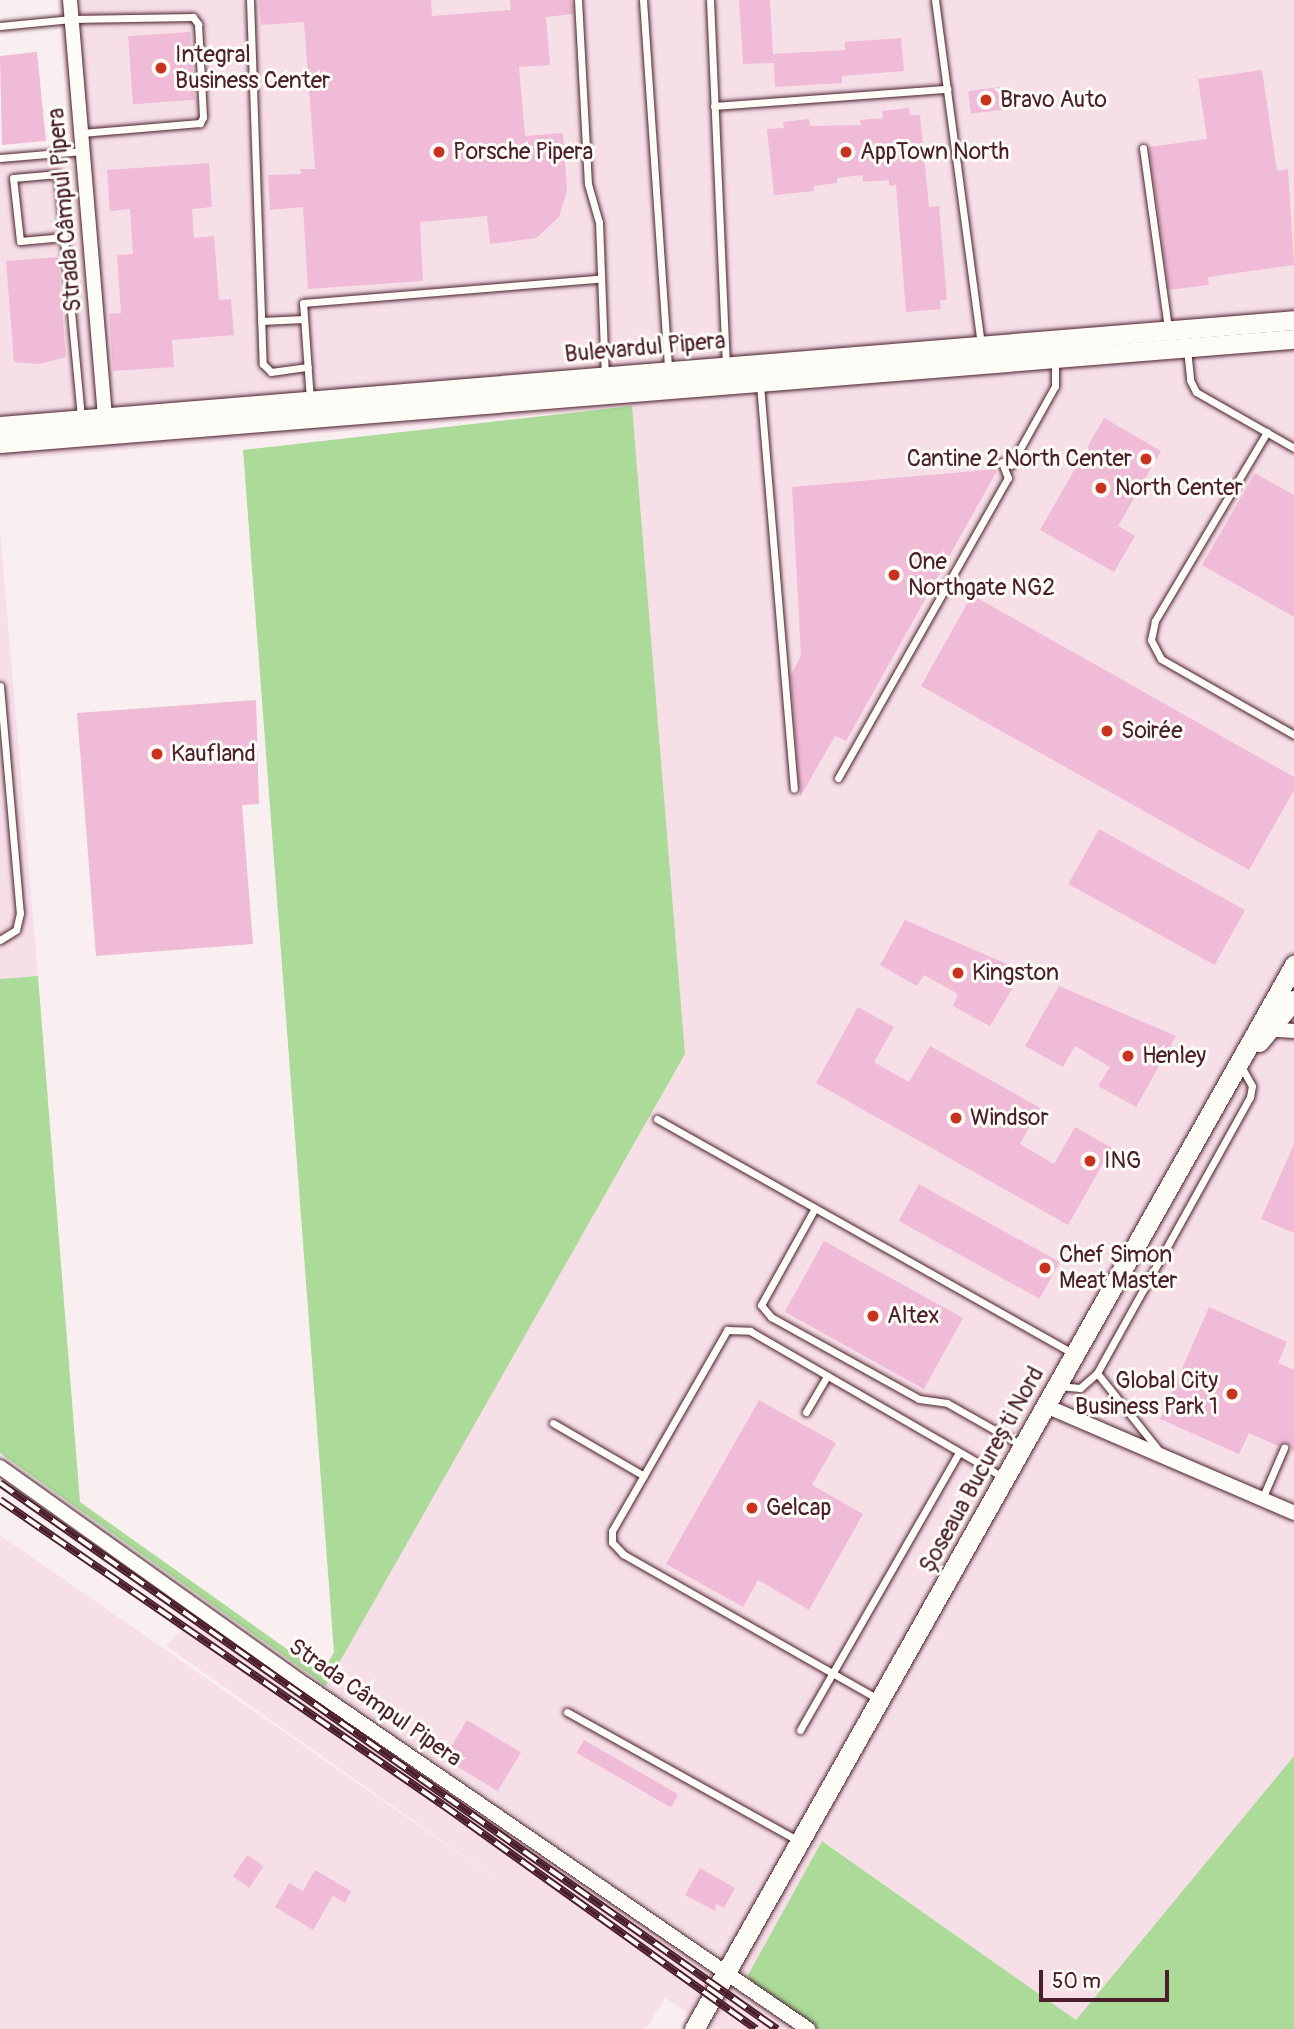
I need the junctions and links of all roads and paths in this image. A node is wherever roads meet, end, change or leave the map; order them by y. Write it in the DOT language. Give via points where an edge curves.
graph roads {
  1 [pos="70,0"];
  2 [pos="250,0"];
  3 [pos="578,0"];
  4 [pos="643,0"];
  5 [pos="710,0"];
  6 [pos="935,0"];
  7 [pos="72,19"];
  8 [pos="0,26"];
  9 [pos="947,89"];
  10 [pos="714,106"];
  11 [pos="81,133"];
  12 [pos="1143,148"];
  13 [pos="83,151"];
  14 [pos="0,158"];
  15 [pos="64,237"];
  16 [pos="598,279"];
  17 [pos="304,319"];
  18 [pos="1294,320"];
  19 [pos="261,321"];
  20 [pos="1168,330"];
  21 [pos="1294,338"];
  22 [pos="981,345"];
  23 [pos="1186,348"];
  24 [pos="1055,360"];
  25 [pos="726,366"];
  26 [pos="308,368"];
  27 [pos="668,370"];
  28 [pos="605,376"];
  29 [pos="760,382"];
  30 [pos="310,400"];
  31 [pos="105,417"];
  32 [pos="81,419"];
  33 [pos="0,426"];
  34 [pos="1267,432"];
  35 [pos="0,443"];
  36 [pos="1294,448"];
  37 [pos="1002,462"];
  38 [pos="1011,465"];
  39 [pos="0,686"];
  40 [pos="1294,735"];
  41 [pos="838,778"];
  42 [pos="794,789"];
  43 [pos="0,940"];
  44 [pos="1294,967"];
  45 [pos="1293,1006"];
  46 [pos="1264,1031"];
  47 [pos="1294,1031"];
  48 [pos="1239,1063"];
  49 [pos="657,1119"];
  50 [pos="815,1208"];
  51 [pos="1075,1354"];
  52 [pos="1097,1373"];
  53 [pos="827,1376"];
  54 [pos="1057,1385"];
  55 [pos="1046,1406"];
  56 [pos="806,1412"];
  57 [pos="553,1423"];
  58 [pos="1024,1446"];
  59 [pos="1284,1448"];
  60 [pos="959,1452"];
  61 [pos="1164,1457"];
  62 [pos="0,1467"];
  63 [pos="644,1476"];
  64 [pos="1005,1479"];
  65 [pos="1262,1499"];
  66 [pos="1294,1513"];
  67 [pos="832,1674"];
  68 [pos="881,1701"];
  69 [pos="567,1712"];
  70 [pos="800,1730"];
  71 [pos="801,1842"];
  72 [pos="727,1972"];
  73 [pos="694,2029"];
  74 [pos="808,2029"];
  1 -- 7 [label="street, Strada Câmpul Pipera"];
  2 -- 19 [label="lane"];
  3 -- 16 [label="lane" via="588,184 600,222"];
  4 -- 27 [label="lane"];
  5 -- 10 [label="lane"];
  6 -- 9 [label="lane"];
  7 -- 8 [label="lane"];
  7 -- 11 [label="street, Strada Câmpul Pipera"];
  7 -- 11 [label="lane" via="183,16 193,17 198,24 200,123"];
  9 -- 10 [label="lane"];
  9 -- 22 [label="lane"];
  10 -- 25 [label="lane"];
  11 -- 13 [label="street, Strada Câmpul Pipera"];
  12 -- 20 [label="lane"];
  13 -- 14 [label="lane"];
  13 -- 31 [label="street, Strada Câmpul Pipera"];
  15 -- 15 [label="lane" via="58,174 13,178 20,241"];
  15 -- 32 [label="lane"];
  16 -- 17 [label="lane" via="303,303"];
  16 -- 28 [label="lane"];
  17 -- 19 [label="lane"];
  17 -- 26 [label="lane"];
  18 -- 20 [label="main road, Bulevardul Pipera"];
  19 -- 26 [label="lane" via="265,370"];
  20 -- 22 [label="main road, Bulevardul Pipera"];
  21 -- 23 [label="main road, Bulevardul Pipera"];
  22 -- 25 [label="main road, Bulevardul Pipera"];
  23 -- 24 [label="main road, Bulevardul Pipera"];
  23 -- 34 [label="lane" via="1189,380 1196,392"];
  24 -- 29 [label="main road, Bulevardul Pipera"];
  24 -- 38 [label="lane" via="1055,386"];
  25 -- 27 [label="main road, Bulevardul Pipera"];
  26 -- 30 [label="lane"];
  27 -- 28 [label="main road, Bulevardul Pipera"];
  28 -- 30 [label="main road, Bulevardul Pipera"];
  29 -- 35 [label="main road, Bulevardul Pipera"];
  29 -- 42 [label="lane"];
  30 -- 31 [label="main road, Bulevardul Pipera"];
  31 -- 32 [label="main road, Bulevardul Pipera"];
  32 -- 33 [label="main road, Bulevardul Pipera"];
  34 -- 36 [label="lane"];
  34 -- 40 [label="lane" via="1155,621 1151,640 1161,659"];
  37 -- 41 [label="lane" via="1008,478"];
  39 -- 43 [label="lane" via="20,913 16,930"];
  44 -- 45 [label="main road"];
  44 -- 46 [label="main road, Șoseaua București Nord"];
  45 -- 46 [label="main road"];
  46 -- 47 [label="street"];
  46 -- 48 [label="main road, Șoseaua București Nord"];
  48 -- 51 [label="main road, Șoseaua București Nord"];
  48 -- 52 [label="lane" via="1252,1086 1250,1097"];
  49 -- 50 [label="lane"];
  50 -- 51 [label="lane"];
  50 -- 58 [label="lane" via="761,1305 771,1317 919,1399 947,1403"];
  51 -- 54 [label="main road, Șoseaua București Nord"];
  52 -- 54 [label="lane" via="1080,1388"];
  52 -- 61 [label="lane"];
  53 -- 56 [label="lane"];
  53 -- 60 [label="lane"];
  53 -- 63 [label="lane" via="750,1331 727,1330"];
  54 -- 55 [label="main road, Șoseaua București Nord"];
  55 -- 58 [label="main road, Șoseaua București Nord"];
  55 -- 61 [label="street"];
  57 -- 63 [label="lane"];
  58 -- 64 [label="main road, Șoseaua București Nord"];
  59 -- 65 [label="lane"];
  60 -- 64 [label="lane"];
  60 -- 67 [label="lane"];
  61 -- 65 [label="street"];
  62 -- 72 [label="street, Strada Câmpul Pipera" via="306,1685"];
  63 -- 67 [label="lane" via="612,1531 617,1549"];
  64 -- 68 [label="main road, Șoseaua București Nord"];
  65 -- 66 [label="street"];
  67 -- 68 [label="lane"];
  67 -- 70 [label="lane"];
  68 -- 71 [label="main road, Șoseaua București Nord"];
  69 -- 71 [label="lane"];
  71 -- 72 [label="main road, Șoseaua București Nord"];
  72 -- 73 [label="main road, Șoseaua București Nord"];
  72 -- 74 [label="street, Strada Câmpul Pipera"];
}
